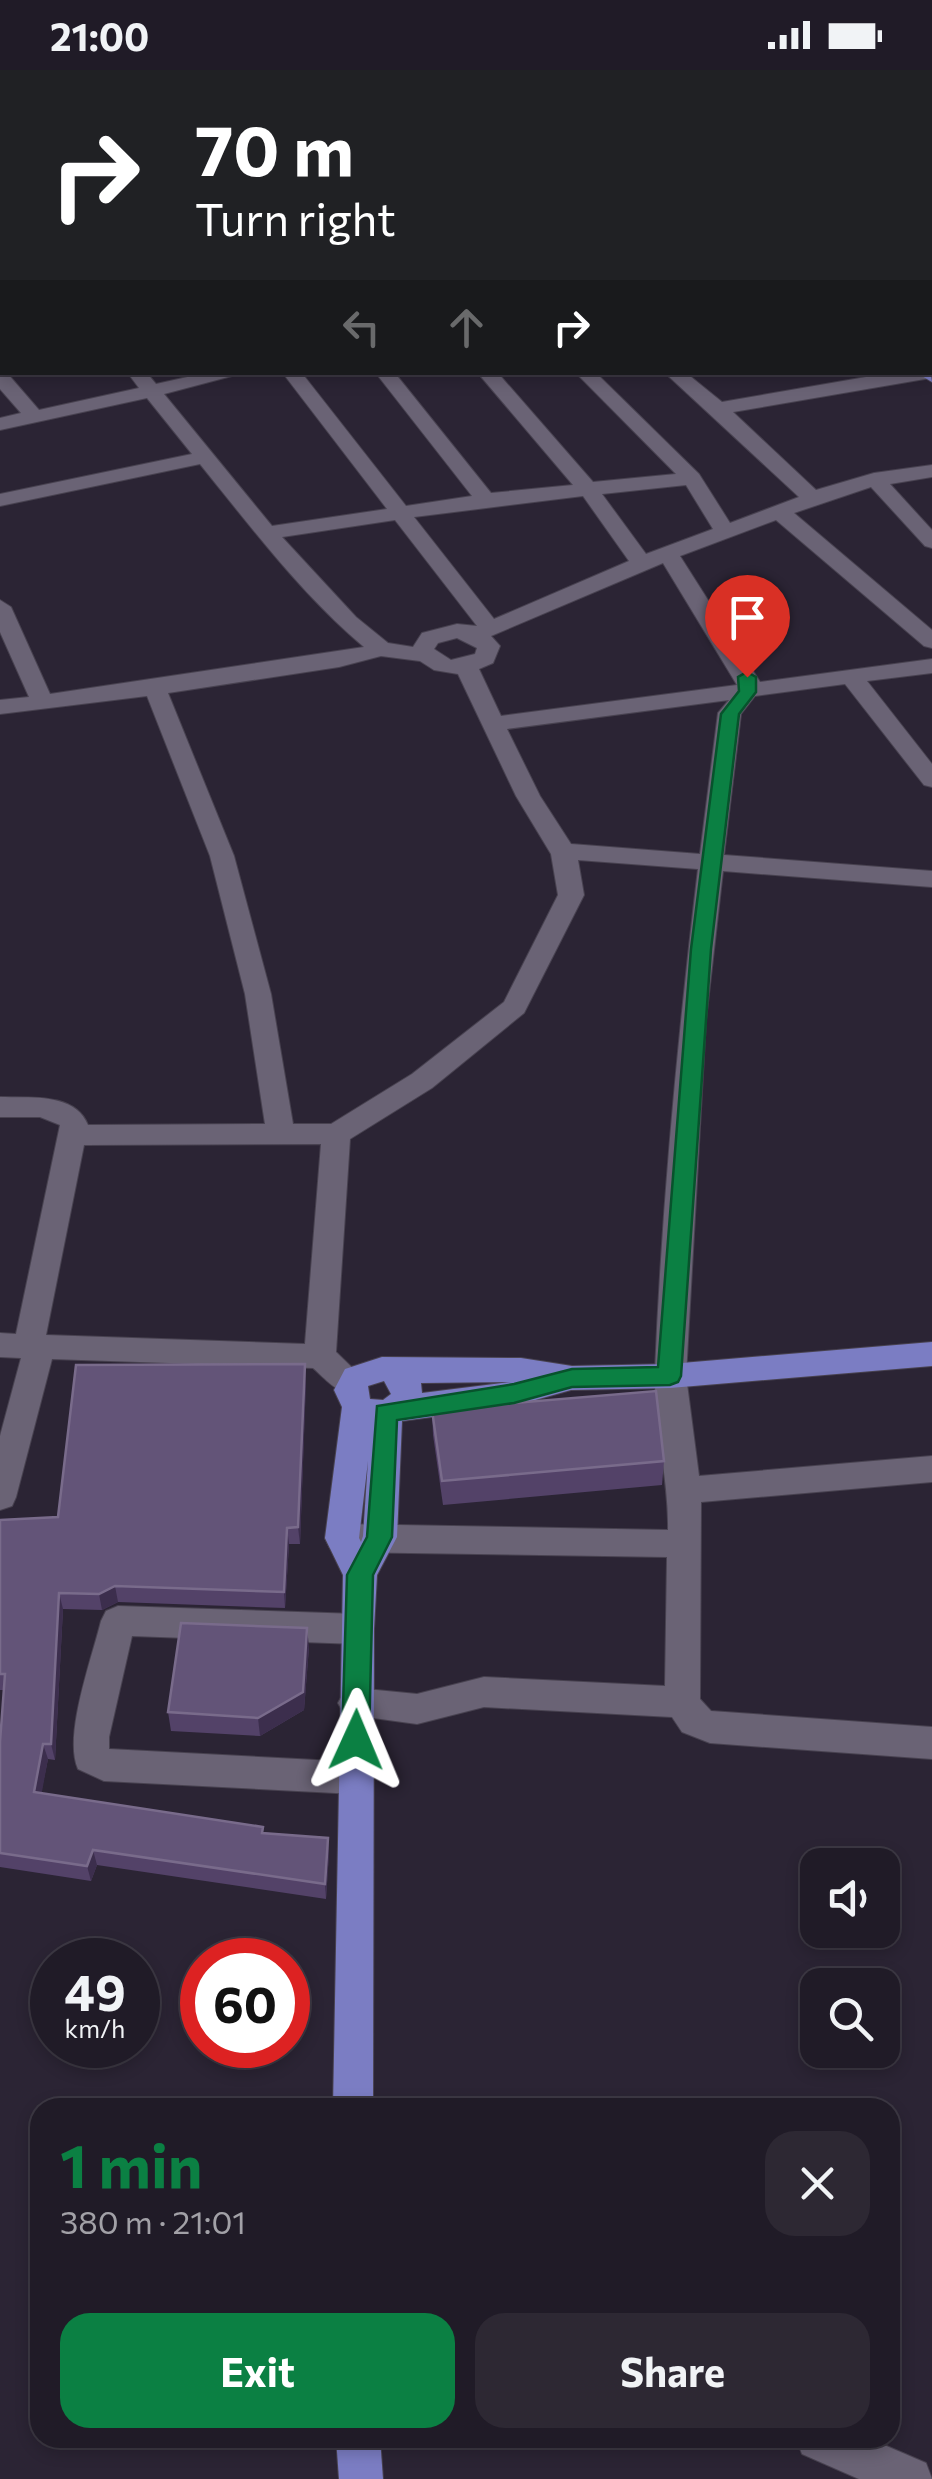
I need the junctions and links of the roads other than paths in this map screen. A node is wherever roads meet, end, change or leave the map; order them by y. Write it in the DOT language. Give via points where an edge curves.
graph roads {
  1 [pos="138,375"];
  2 [pos="224,375"];
  3 [pos="293,375"];
  4 [pos="386,375"];
  5 [pos="489,375"];
  6 [pos="587,375"];
  7 [pos="677,375"];
  8 [pos="889,376"];
  9 [pos="0,377"];
  10 [pos="151,390"];
  11 [pos="932,395"];
  12 [pos="718,409"];
  13 [pos="34,416"];
  14 [pos="0,424"];
  15 [pos="205,457"];
  16 [pos="932,470"];
  17 [pos="692,478"];
  18 [pos="874,479"];
  19 [pos="588,490"];
  20 [pos="0,500"];
  21 [pos="486,500"];
  22 [pos="814,500"];
  23 [pos="398,513"];
  24 [pos="781,513"];
  25 [pos="266,533"];
  26 [pos="727,534"];
  27 [pos="932,542"];
  28 [pos="656,560"];
  29 [pos="0,608"];
  30 [pos="483,631"];
  31 [pos="932,642"];
  32 [pos="381,649"];
  33 [pos="425,654"];
  34 [pos="932,666"];
  35 [pos="466,667"];
  36 [pos="852,678"];
  37 [pos="155,688"];
  38 [pos="747,692"];
  39 [pos="44,703"];
  40 [pos="0,708"];
  41 [pos="495,724"];
  42 [pos="932,780"];
  43 [pos="564,850"];
  44 [pos="711,862"];
  45 [pos="932,879"];
  46 [pos="0,1108"];
  47 [pos="281,1134"];
  48 [pos="336,1134"];
  49 [pos="74,1135"];
  50 [pos="22,1347"];
  51 [pos="932,1354"];
  52 [pos="320,1356"];
  53 [pos="670,1376"];
  54 [pos="572,1378"];
  55 [pos="373,1403"];
  56 [pos="932,1469"];
  57 [pos="685,1490"];
  58 [pos="0,1498"];
  59 [pos="380,1537"];
  60 [pos="342,1538"];
  61 [pos="685,1544"];
  62 [pos="360,1575"];
  63 [pos="357,1629"];
  64 [pos="682,1702"];
  65 [pos="356,1703"];
  66 [pos="932,1743"];
  67 [pos="355,1778"];
  68 [pos="353,2098"];
  69 [pos="359,2448"];
  70 [pos="840,2448"];
  71 [pos="361,2479"];
  72 [pos="910,2479"];
  1 -- 10 [label="street"];
  2 -- 10 [label="street"];
  3 -- 23 [label="street"];
  4 -- 21 [label="street"];
  5 -- 19 [label="street"];
  6 -- 17 [label="street"];
  7 -- 12 [label="street"];
  8 -- 11 [label="street"];
  8 -- 12 [label="street"];
  9 -- 13 [label="street"];
  10 -- 13 [label="street"];
  10 -- 15 [label="street"];
  12 -- 22 [label="street"];
  13 -- 14 [label="street"];
  15 -- 20 [label="street"];
  15 -- 25 [label="street"];
  16 -- 18 [label="street"];
  17 -- 19 [label="street"];
  17 -- 26 [label="street"];
  18 -- 22 [label="street"];
  18 -- 27 [label="street"];
  19 -- 21 [label="street"];
  19 -- 28 [label="street"];
  21 -- 23 [label="street"];
  22 -- 24 [label="street"];
  23 -- 25 [label="street"];
  23 -- 30 [label="street"];
  24 -- 26 [label="street"];
  24 -- 31 [label="street"];
  25 -- 32 [label="street"];
  26 -- 28 [label="street"];
  28 -- 30 [label="street"];
  28 -- 38 [label="street" via="747,677"];
  29 -- 39 [label="street"];
  30 -- 33 [label="street" via="437,634 425,643"];
  30 -- 35 [label="street" via="489,652"];
  32 -- 33 [label="street"];
  32 -- 37 [label="street"];
  33 -- 35 [label="street" via="446,666"];
  34 -- 36 [label="street"];
  35 -- 41 [label="street"];
  36 -- 38 [label="street"];
  36 -- 42 [label="street"];
  37 -- 39 [label="street"];
  37 -- 47 [label="street" via="222,856 258,994"];
  38 -- 41 [label="street"];
  38 -- 44 [label="street" via="730,714"];
  39 -- 40 [label="street"];
  41 -- 43 [label="street" via="528,796"];
  43 -- 44 [label="street"];
  43 -- 48 [label="street" via="571,895 515,1007 422,1081"];
  44 -- 45 [label="street"];
  44 -- 53 [label="street"];
  46 -- 49 [label="street" via="58,1109 74,1123"];
  47 -- 48 [label="street"];
  47 -- 49 [label="street"];
  48 -- 52 [label="street"];
  49 -- 50 [label="street"];
  50 -- 52 [label="street"];
  50 -- 58 [label="street"];
  51 -- 53 [label="main road"];
  52 -- 55 [label="street"];
  53 -- 54 [label="main road"];
  53 -- 57 [label="street"];
  54 -- 55 [label="main road" via="514,1394"];
  54 -- 55 [label="main road" via="521,1370 392,1371 407,1396"];
  55 -- 59 [label="main road"];
  55 -- 60 [label="main road"];
  56 -- 57 [label="street"];
  57 -- 61 [label="street"];
  59 -- 60 [label="street"];
  59 -- 61 [label="street"];
  59 -- 62 [label="main road"];
  60 -- 62 [label="main road"];
  61 -- 64 [label="street"];
  62 -- 63 [label="main road"];
  63 -- 65 [label="main road"];
  63 -- 67 [label="street" via="118,1621 91,1737 91,1758 104,1765"];
  64 -- 65 [label="street" via="484,1692 416,1709"];
  64 -- 66 [label="street" via="695,1721 710,1727"];
  65 -- 67 [label="main road"];
  67 -- 68 [label="main road"];
  69 -- 71 [label="main road"];
  70 -- 72 [label="street"];
}
